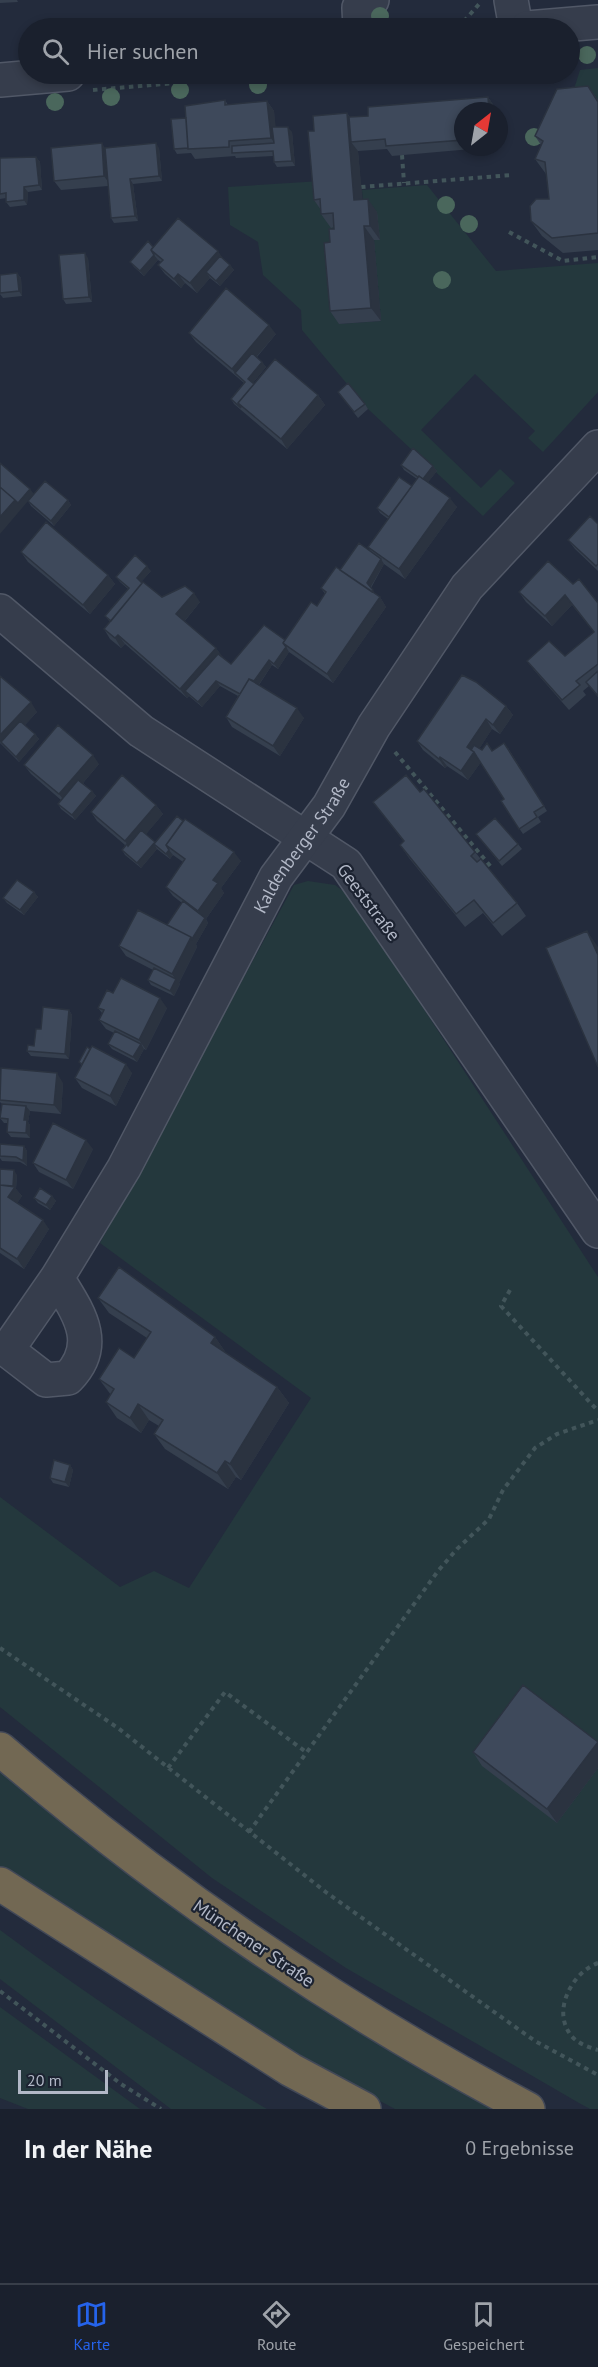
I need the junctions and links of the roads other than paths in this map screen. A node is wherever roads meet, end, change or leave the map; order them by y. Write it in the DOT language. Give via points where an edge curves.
graph roads {
  1 [pos="372,0"];
  2 [pos="511,0"];
  3 [pos="360,18"];
  4 [pos="514,18"];
  5 [pos="598,22"];
  6 [pos="580,24"];
  7 [pos="0,80"];
  8 [pos="18,80"];
  9 [pos="598,447"];
  10 [pos="0,611"];
  11 [pos="305,838"];
  12 [pos="596,1222"];
  13 [pos="57,1278"];
  14 [pos="4,1354"];
  15 [pos="0,1749"];
  16 [pos="0,1884"];
  17 [pos="364,2109"];
  18 [pos="528,2109"];
  1 -- 3 [label="street" via="359,8"];
  2 -- 4 [label="street"];
  5 -- 6 [label="street"];
  7 -- 8 [label="street"];
  9 -- 11 [label="street, Kaldenberger Straße" via="467,587"];
  10 -- 11 [label="street, Geeststraße" via="141,731"];
  11 -- 12 [label="street, Geeststraße" via="346,864"];
  11 -- 13 [label="street, Kaldenberger Straße" via="276,877 124,1168"];
  13 -- 14 [label="street, Kaldenberger Straße"];
  13 -- 14 [label="street, Kaldenberger Straße" via="81,1318 85,1339 76,1370 68,1378 46,1380"];
  15 -- 18 [label="highway, Münchener Straße" via="151,1872 273,1957 408,2042"];
  16 -- 17 [label="highway" via="291,2070"];
}
